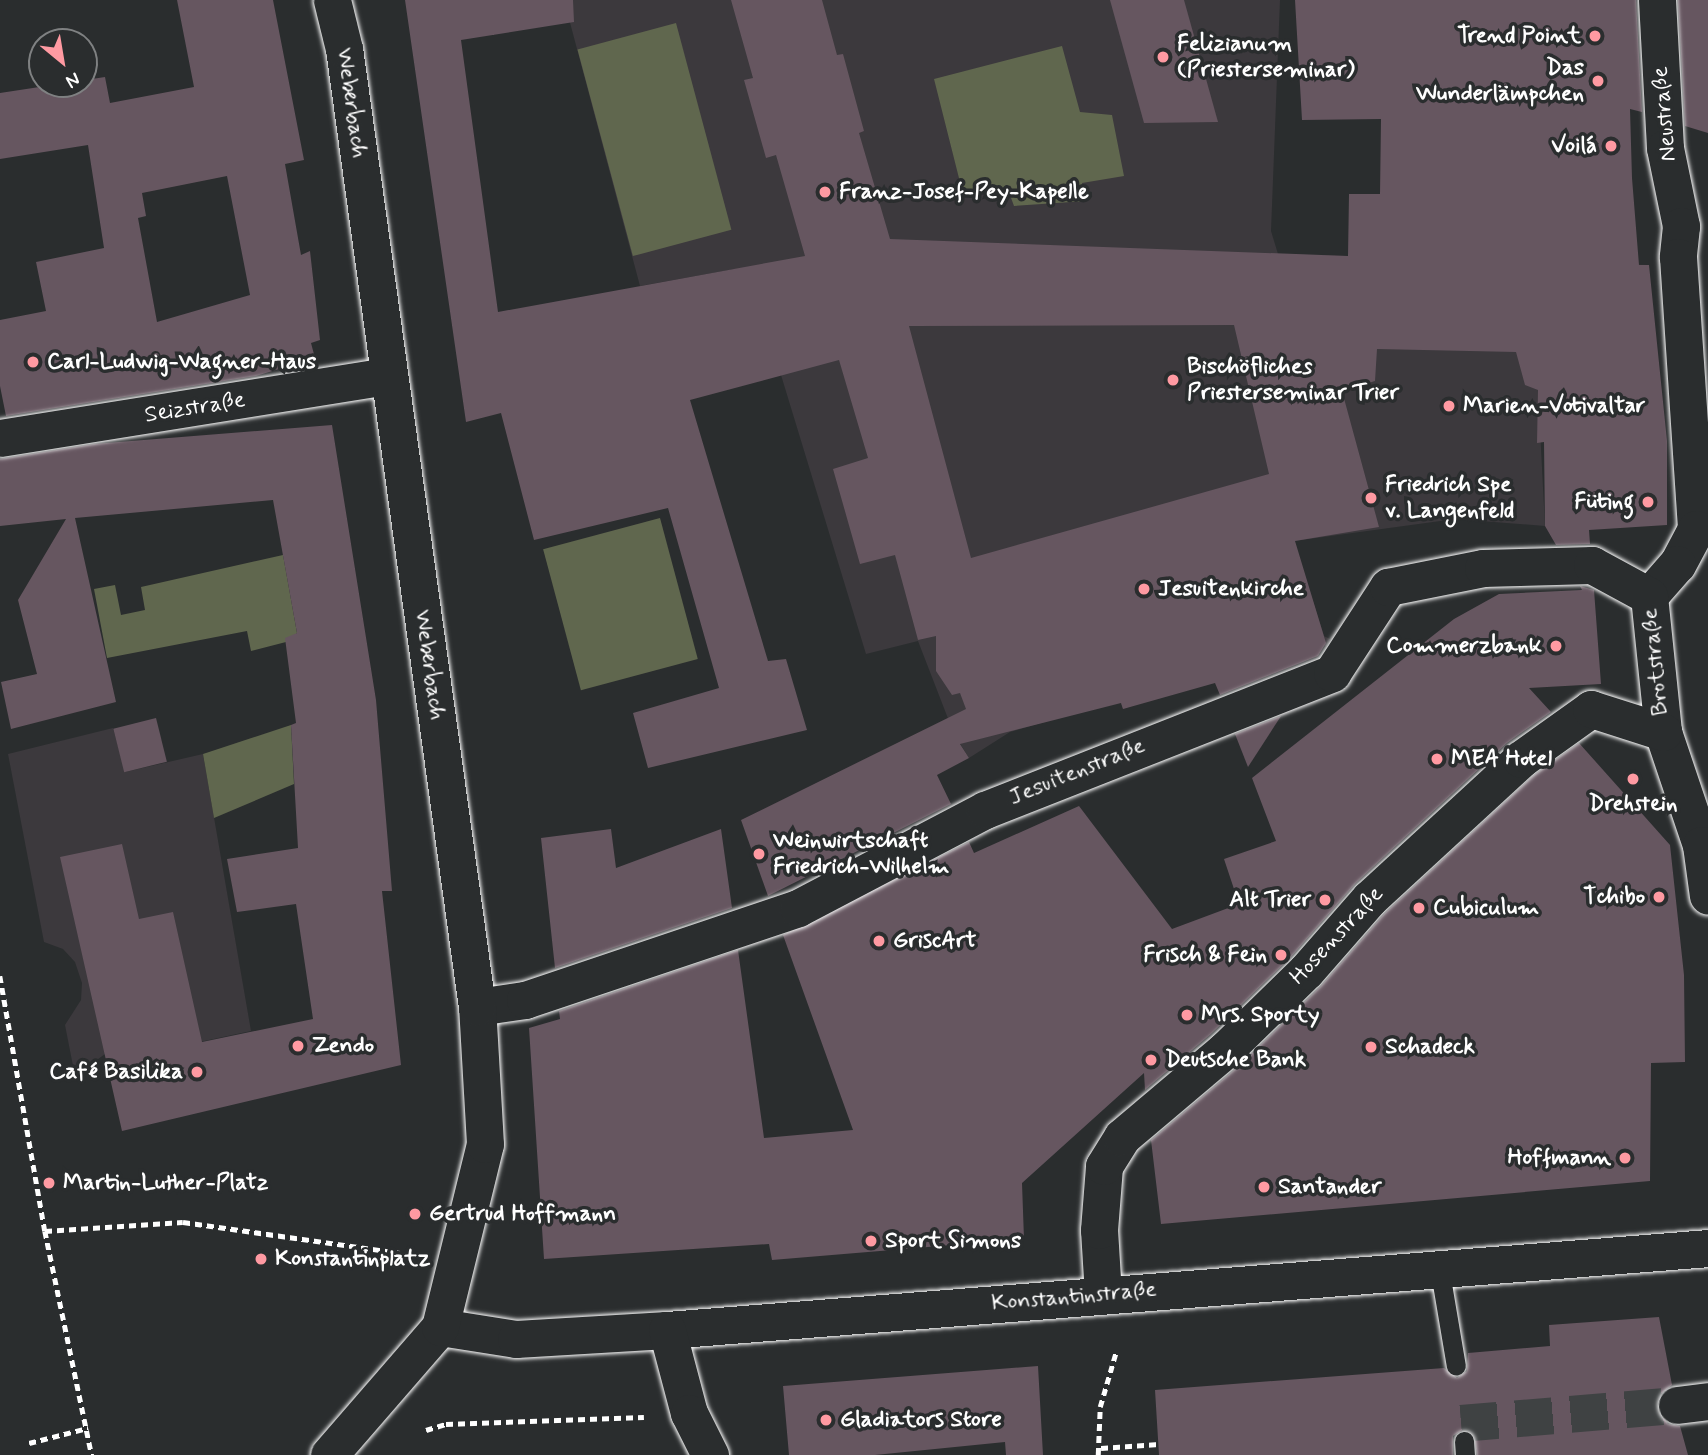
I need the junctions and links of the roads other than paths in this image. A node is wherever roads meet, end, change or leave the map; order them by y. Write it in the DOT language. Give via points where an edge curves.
graph roads {
  1 [pos="332,0"];
  2 [pos="1657,0"];
  3 [pos="1694,217"];
  4 [pos="389,376"];
  5 [pos="0,438"];
  6 [pos="1649,596"];
  7 [pos="1663,732"];
  8 [pos="1708,896"];
  9 [pos="477,1007"];
  10 [pos="1708,1248"];
  11 [pos="1438,1266"];
  12 [pos="1103,1295"];
  13 [pos="440,1327"];
  14 [pos="667,1330"];
  15 [pos="1455,1366"];
  16 [pos="329,1455"];
  17 [pos="710,1455"];
  1 -- 4 [label="street, Weberbach" via="344,49"];
  2 -- 3 [label="street, Neustraße" via="1665,148"];
  3 -- 6 [label="street, Brotstraße" via="1678,257 1696,529 1677,564"];
  4 -- 5 [label="street, Seizstraße"];
  4 -- 9 [label="street, Weberbach"];
  6 -- 7 [label="street, Brotstraße"];
  6 -- 9 [label="street, Jesuitenstraße" via="1592,565 1483,568 1388,587 1332,673 985,810 798,908 525,1000"];
  7 -- 8 [label="street, Brotstraße" via="1701,845"];
  7 -- 12 [label="street, Hosenstraße" via="1591,709 1521,759 1370,898 1306,971 1225,1050 1122,1137 1103,1178 1099,1230"];
  9 -- 13 [label="street, Weberbach" via="485,1144"];
  10 -- 11 [label="street, Konstantinstraße"];
  11 -- 12 [label="street, Konstantinstraße"];
  11 -- 15 [label="lane"];
  12 -- 14 [label="street, Konstantinstraße"];
  13 -- 14 [label="street, Konstantinstraße" via="516,1339"];
  13 -- 16 [label="street"];
  14 -- 17 [label="street" via="689,1413"];
}
